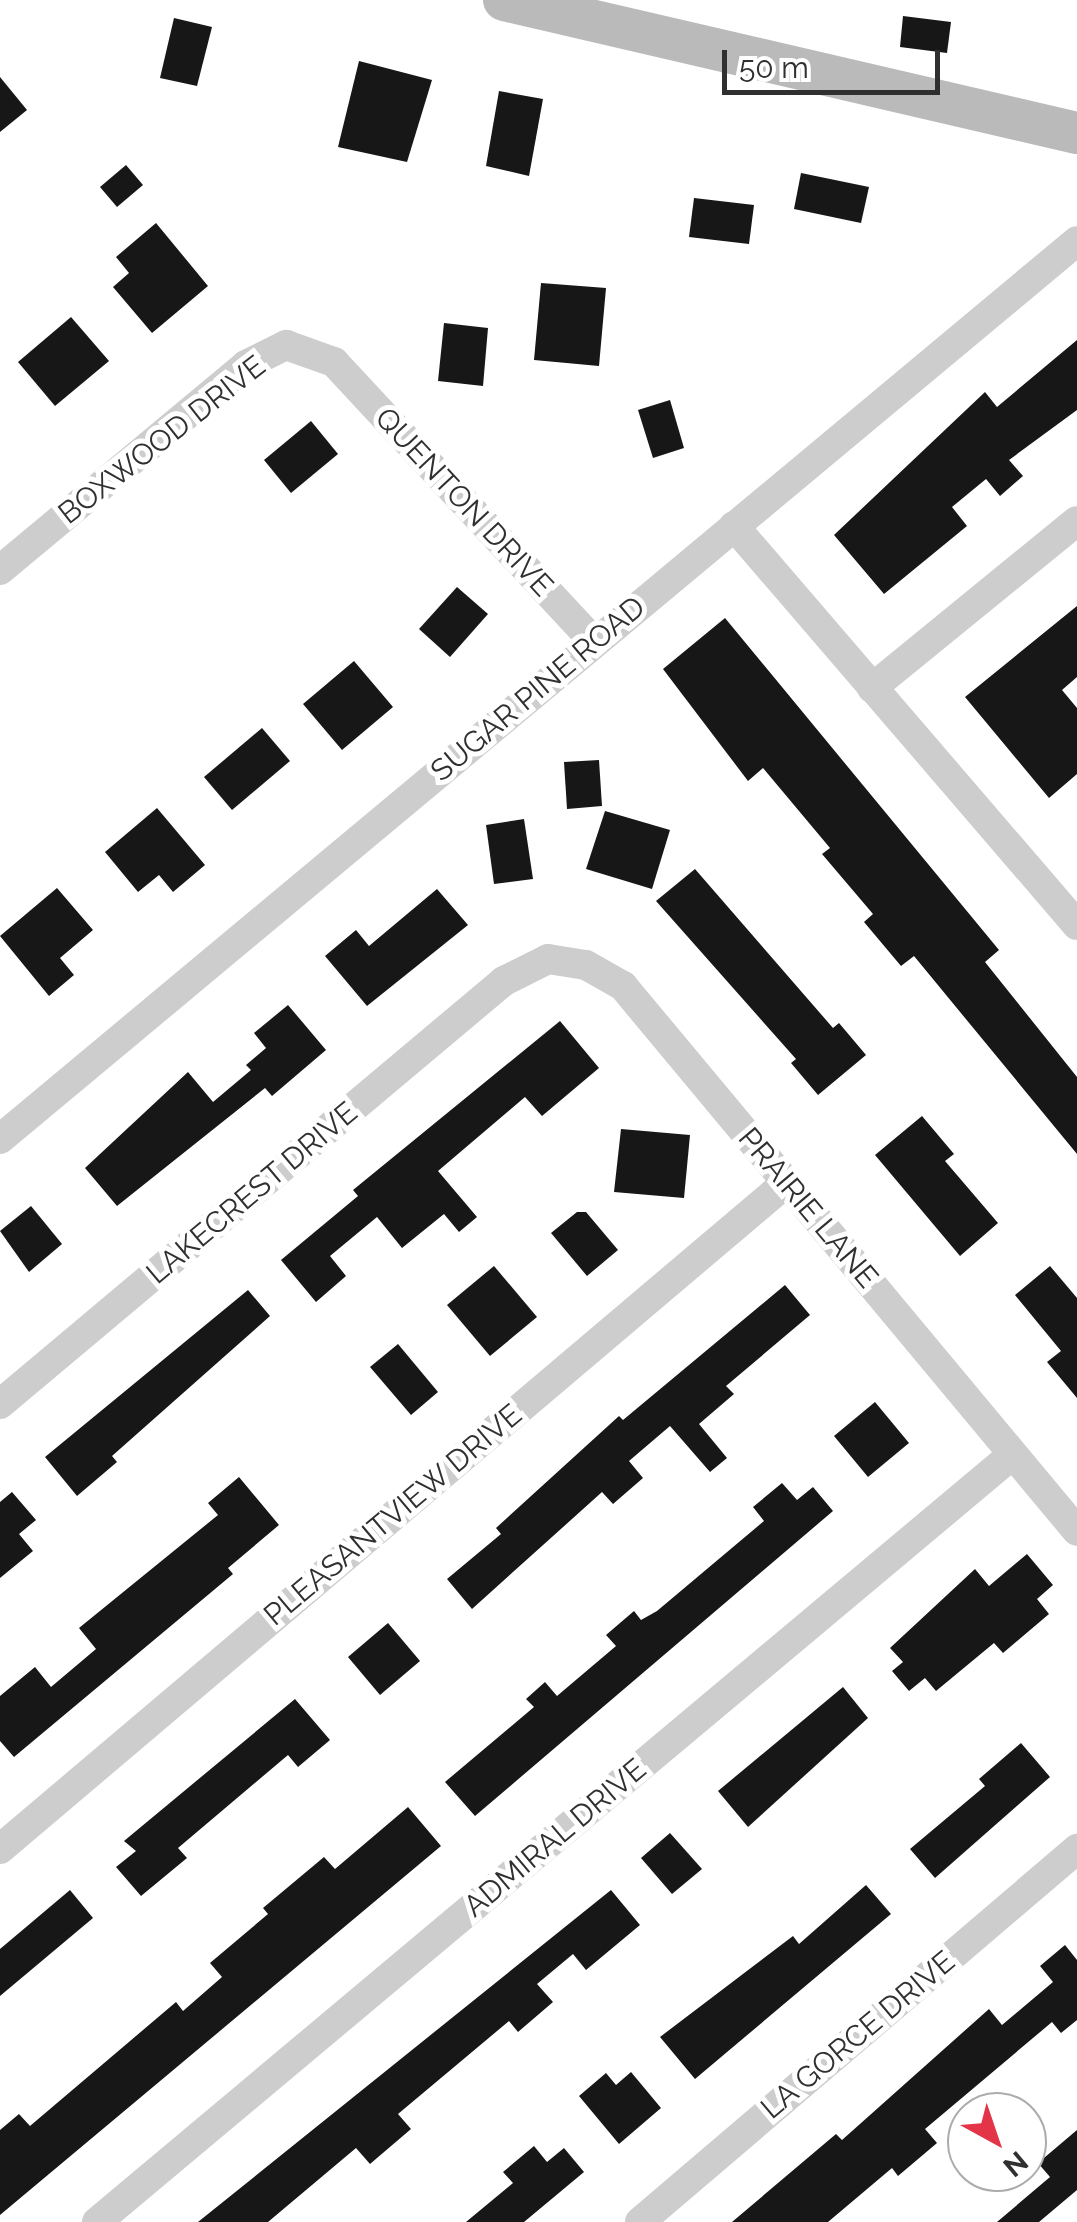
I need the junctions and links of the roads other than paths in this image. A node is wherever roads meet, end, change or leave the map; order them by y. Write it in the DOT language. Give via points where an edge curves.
graph roads {
  1 [pos="504,0"];
  2 [pos="1077,133"];
  3 [pos="1077,241"];
  4 [pos="334,362"];
  5 [pos="1077,521"];
  6 [pos="734,526"];
  7 [pos="0,570"];
  8 [pos="594,642"];
  9 [pos="872,688"];
  10 [pos="1077,926"];
  11 [pos="504,981"];
  12 [pos="0,1139"];
  13 [pos="787,1182"];
  14 [pos="0,1404"];
  15 [pos="1012,1455"];
  16 [pos="1077,1531"];
  17 [pos="0,1849"];
  18 [pos="1077,1849"];
  19 [pos="98,2222"];
  20 [pos="640,2222"];
  1 -- 2 [label="street"];
  3 -- 6 [label="street, SUGAR PINE ROAD"];
  4 -- 7 [label="street, BOXWOOD DRIVE" via="286,345 246,365"];
  4 -- 8 [label="street, QUENTON DRIVE"];
  5 -- 9 [label="street"];
  6 -- 8 [label="street, SUGAR PINE ROAD"];
  6 -- 9 [label="street"];
  8 -- 12 [label="street, SUGAR PINE ROAD"];
  9 -- 10 [label="street"];
  11 -- 13 [label="street, PRAIRIE LANE" via="548,959 586,965 623,986"];
  11 -- 14 [label="street, LAKECREST DRIVE"];
  13 -- 15 [label="street, PRAIRIE LANE"];
  13 -- 17 [label="street, PLEASANTVIEW DRIVE"];
  15 -- 16 [label="street, PRAIRIE LANE"];
  15 -- 19 [label="street, ADMIRAL DRIVE"];
  18 -- 20 [label="street, LA GORCE DRIVE"];
}
